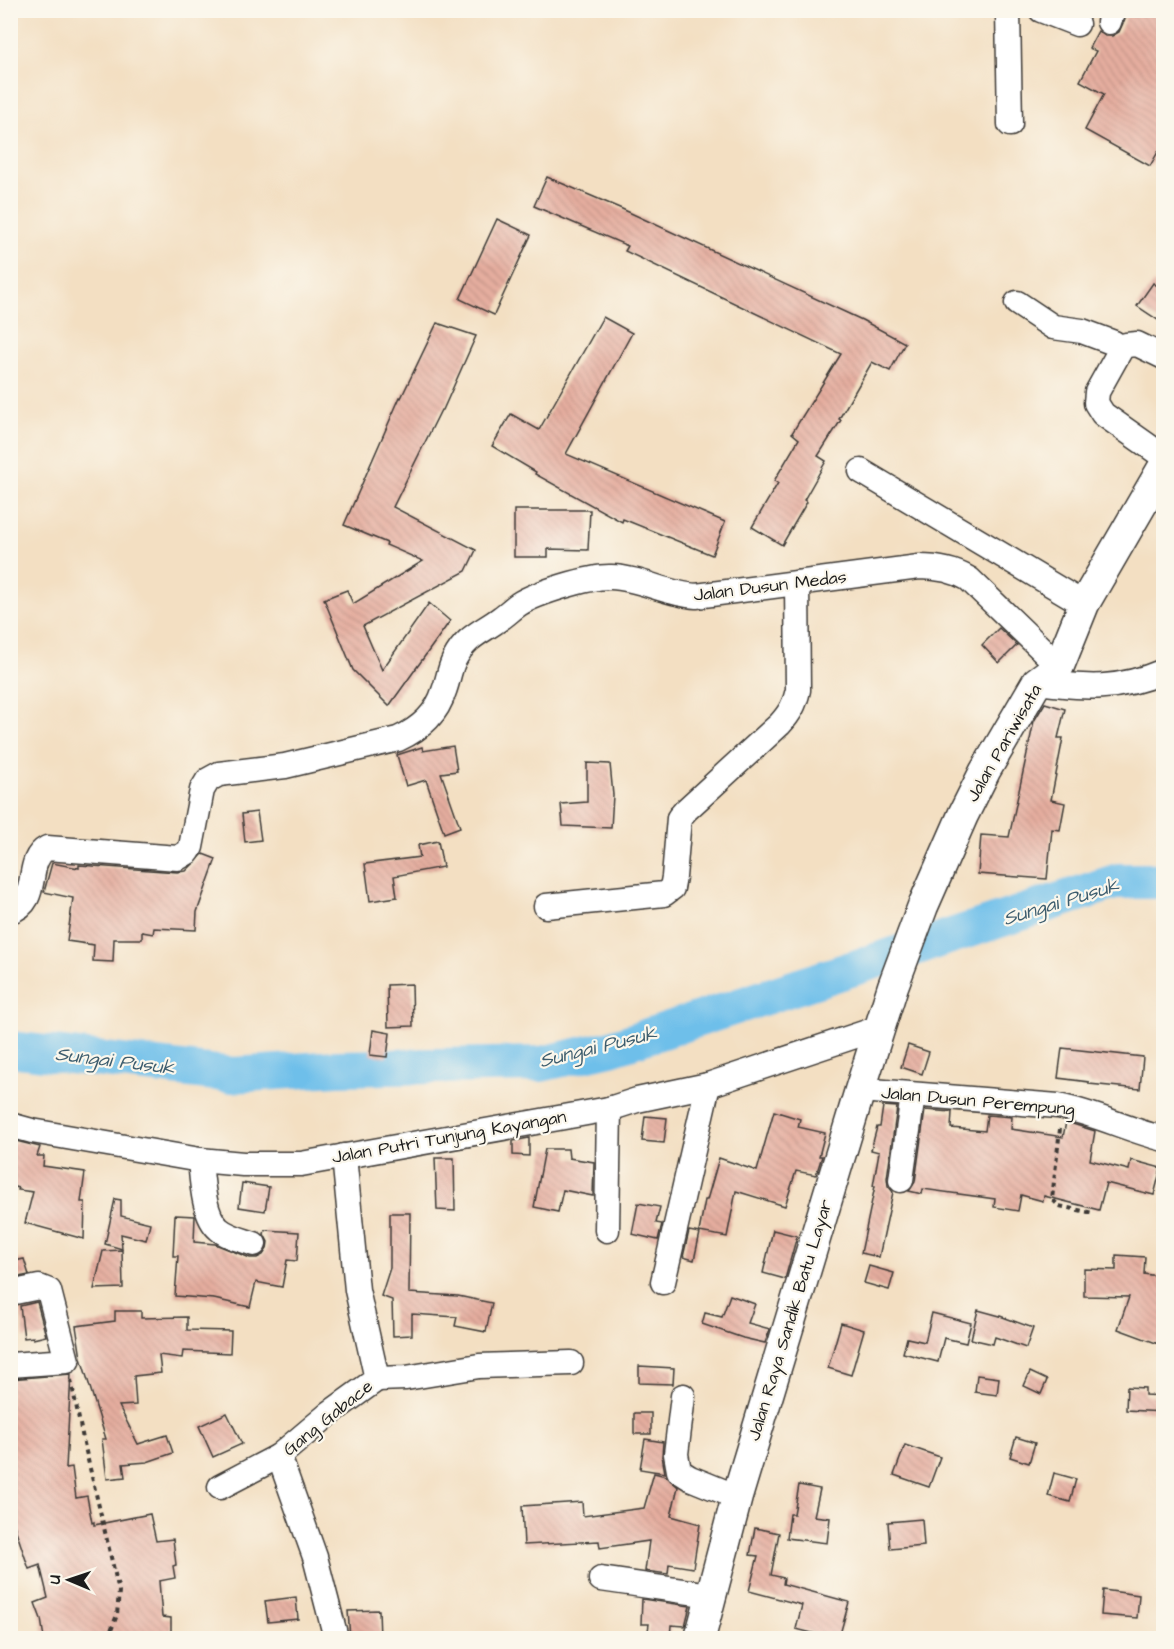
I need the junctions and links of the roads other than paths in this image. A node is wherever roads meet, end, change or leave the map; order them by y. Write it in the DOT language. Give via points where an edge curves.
graph roads {
  1 [pos="1008,10"];
  2 [pos="1041,10"];
  3 [pos="1077,24"];
  4 [pos="1010,124"];
  5 [pos="1017,303"];
  6 [pos="1121,349"];
  7 [pos="1164,357"];
  8 [pos="1164,457"];
  9 [pos="1164,466"];
  10 [pos="861,471"];
  11 [pos="797,583"];
  12 [pos="1084,604"];
  13 [pos="1164,671"];
  14 [pos="1048,674"];
  15 [pos="546,906"];
  16 [pos="10,911"];
  17 [pos="886,1006"];
  18 [pos="708,1085"];
  19 [pos="860,1090"];
  20 [pos="913,1095"];
  21 [pos="609,1109"];
  22 [pos="10,1125"];
  23 [pos="1164,1139"];
  24 [pos="344,1156"];
  25 [pos="200,1160"];
  26 [pos="901,1180"];
  27 [pos="607,1230"];
  28 [pos="254,1244"];
  29 [pos="663,1281"];
  30 [pos="10,1293"];
  31 [pos="571,1363"];
  32 [pos="10,1365"];
  33 [pos="377,1379"];
  34 [pos="682,1396"];
  35 [pos="279,1456"];
  36 [pos="220,1487"];
  37 [pos="737,1497"];
  38 [pos="601,1579"];
  39 [pos="711,1595"];
  40 [pos="336,1638"];
  41 [pos="700,1638"];
  1 -- 4 [label="street"];
  2 -- 3 [label="street"];
  5 -- 6 [label="street" via="1053,327 1082,331"];
  6 -- 7 [label="street" via="1137,344"];
  6 -- 8 [label="street" via="1097,392 1098,409"];
  9 -- 12 [label="main road, Jalan Pariwisata"];
  10 -- 12 [label="street"];
  11 -- 14 [label="street, Jalan Dusun Medas" via="919,567 961,574"];
  11 -- 15 [label="street" via="795,702 780,724 679,818 672,888 664,894"];
  11 -- 16 [label="street, Jalan Dusun Medas" via="696,596 608,576 572,583 519,604 468,641 454,660 434,712 409,734 285,766 215,776 201,790 191,847 178,858 45,850 38,855 26,901"];
  12 -- 14 [label="main road, Jalan Pariwisata"];
  13 -- 14 [label="street" via="1109,687 1080,687"];
  14 -- 17 [label="main road, Jalan Pariwisata" via="1009,727 981,780 923,906"];
  17 -- 18 [label="street, Jalan Putri Tunjung Kayangan"];
  17 -- 19 [label="main road, Jalan Raya Sandik Batu Layar"];
  18 -- 21 [label="street, Jalan Putri Tunjung Kayangan"];
  18 -- 29 [label="street"];
  19 -- 20 [label="street, Jalan Dusun Perempung"];
  19 -- 37 [label="main road, Jalan Raya Sandik Batu Layar"];
  20 -- 23 [label="street, Jalan Dusun Perempung" via="1063,1107"];
  20 -- 26 [label="street"];
  21 -- 24 [label="street, Jalan Putri Tunjung Kayangan"];
  21 -- 27 [label="street"];
  22 -- 25 [label="street, Jalan Putri Tunjung Kayangan"];
  24 -- 25 [label="street, Jalan Putri Tunjung Kayangan" via="301,1164"];
  24 -- 33 [label="street, Gang Gabace" via="357,1290"];
  25 -- 28 [label="street" via="206,1204 215,1225"];
  30 -- 32 [label="street" via="39,1287 49,1291 67,1361"];
  31 -- 33 [label="street" via="479,1366"];
  33 -- 35 [label="street, Gang Gabace"];
  34 -- 37 [label="street" via="676,1454 679,1471"];
  35 -- 36 [label="street"];
  35 -- 40 [label="street, Gang Gabace" via="315,1557"];
  37 -- 39 [label="main road, Jalan Raya Sandik Batu Layar"];
  38 -- 39 [label="street"];
  39 -- 41 [label="main road, Jalan Raya Sandik Batu Layar"];
}
